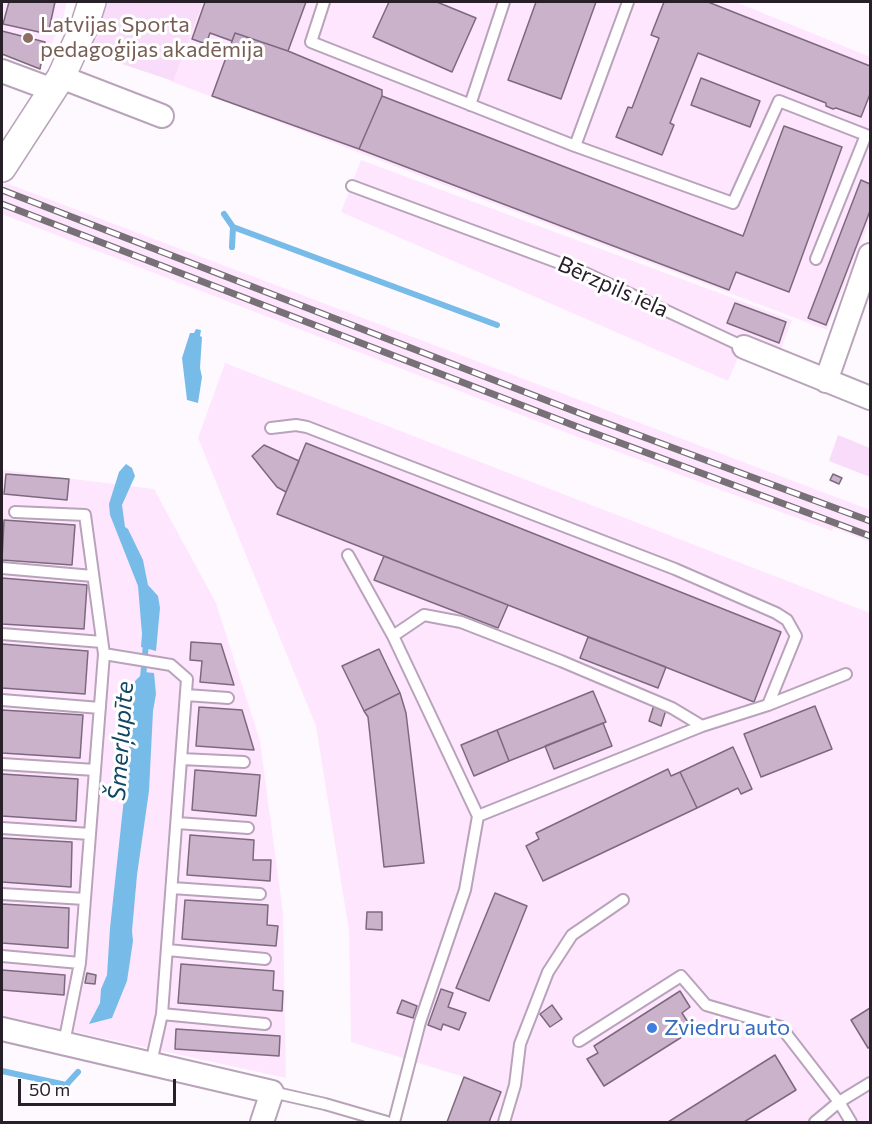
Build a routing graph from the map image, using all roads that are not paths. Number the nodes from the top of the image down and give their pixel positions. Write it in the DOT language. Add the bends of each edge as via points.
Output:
graph roads {
  1 [pos="92,2"];
  2 [pos="324,2"];
  3 [pos="628,2"];
  4 [pos="500,3"];
  5 [pos="2,71"];
  6 [pos="57,83"];
  7 [pos="470,105"];
  8 [pos="162,116"];
  9 [pos="868,133"];
  10 [pos="575,146"];
  11 [pos="2,168"];
  12 [pos="352,186"];
  13 [pos="870,255"];
  14 [pos="816,259"];
  15 [pos="865,282"];
  16 [pos="744,347"];
  17 [pos="826,381"];
  18 [pos="870,398"];
  19 [pos="271,428"];
  20 [pos="15,512"];
  21 [pos="348,555"];
  22 [pos="2,568"];
  23 [pos="93,576"];
  24 [pos="2,634"];
  25 [pos="393,636"];
  26 [pos="102,642"];
  27 [pos="104,654"];
  28 [pos="846,674"];
  29 [pos="186,695"];
  30 [pos="228,698"];
  31 [pos="2,700"];
  32 [pos="768,705"];
  33 [pos="100,708"];
  34 [pos="702,726"];
  35 [pos="181,759"];
  36 [pos="244,762"];
  37 [pos="2,764"];
  38 [pos="95,770"];
  39 [pos="478,816"];
  40 [pos="177,823"];
  41 [pos="2,828"];
  42 [pos="248,828"];
  43 [pos="90,834"];
  44 [pos="172,888"];
  45 [pos="2,894"];
  46 [pos="260,894"];
  47 [pos="85,899"];
  48 [pos="623,900"];
  49 [pos="167,950"];
  50 [pos="2,957"];
  51 [pos="266,959"];
  52 [pos="80,963"];
  53 [pos="162,1014"];
  54 [pos="265,1024"];
  55 [pos="2,1029"];
  56 [pos="579,1041"];
  57 [pos="64,1043"];
  58 [pos="151,1063"];
  59 [pos="870,1083"];
  60 [pos="272,1092"];
  61 [pos="839,1102"];
  62 [pos="262,1122"];
  63 [pos="387,1122"];
  64 [pos="394,1122"];
  65 [pos="504,1122"];
  66 [pos="815,1122"];
  67 [pos="851,1122"];
  1 -- 6 [label="street"];
  2 -- 7 [label="lane" via="311,42"];
  3 -- 10 [label="lane"];
  4 -- 7 [label="lane"];
  5 -- 6 [label="street"];
  6 -- 8 [label="street"];
  6 -- 11 [label="street"];
  7 -- 10 [label="lane"];
  9 -- 10 [label="lane" via="779,101 733,203"];
  9 -- 14 [label="lane"];
  12 -- 16 [label="lane, Bērzpils iela" via="581,270"];
  13 -- 15 [label="street"];
  15 -- 17 [label="street"];
  16 -- 17 [label="street, Bērzpils iela"];
  17 -- 18 [label="street, Bērzpils iela"];
  19 -- 32 [label="lane" via="307,427 664,565 776,613 787,620 796,636"];
  20 -- 23 [label="lane" via="85,515"];
  21 -- 25 [label="lane"];
  22 -- 23 [label="lane"];
  23 -- 26 [label="lane"];
  24 -- 26 [label="lane"];
  25 -- 34 [label="lane" via="424,615 460,622 672,708"];
  25 -- 39 [label="lane"];
  26 -- 27 [label="lane"];
  27 -- 29 [label="lane" via="171,665 187,679"];
  27 -- 33 [label="lane"];
  28 -- 32 [label="lane"];
  29 -- 30 [label="lane"];
  29 -- 35 [label="lane"];
  31 -- 33 [label="lane"];
  32 -- 34 [label="lane"];
  33 -- 38 [label="lane"];
  34 -- 39 [label="lane"];
  35 -- 36 [label="lane"];
  35 -- 40 [label="lane"];
  37 -- 38 [label="lane"];
  38 -- 43 [label="lane"];
  39 -- 64 [label="lane" via="465,890 420,1022"];
  40 -- 42 [label="lane"];
  40 -- 44 [label="lane"];
  41 -- 43 [label="lane"];
  43 -- 47 [label="lane"];
  44 -- 46 [label="lane"];
  44 -- 49 [label="lane"];
  45 -- 47 [label="lane"];
  47 -- 52 [label="lane"];
  48 -- 65 [label="lane" via="572,935 548,972 520,1044 515,1085"];
  49 -- 51 [label="lane"];
  49 -- 53 [label="lane"];
  50 -- 52 [label="lane"];
  52 -- 57 [label="lane"];
  53 -- 54 [label="lane"];
  53 -- 58 [label="lane"];
  55 -- 57 [label="street"];
  56 -- 61 [label="lane" via="681,976 706,1005 781,1027"];
  57 -- 58 [label="street"];
  58 -- 60 [label="street"];
  59 -- 61 [label="lane"];
  60 -- 62 [label="street"];
  60 -- 63 [label="lane"];
  61 -- 66 [label="lane"];
  61 -- 67 [label="lane"];
}
